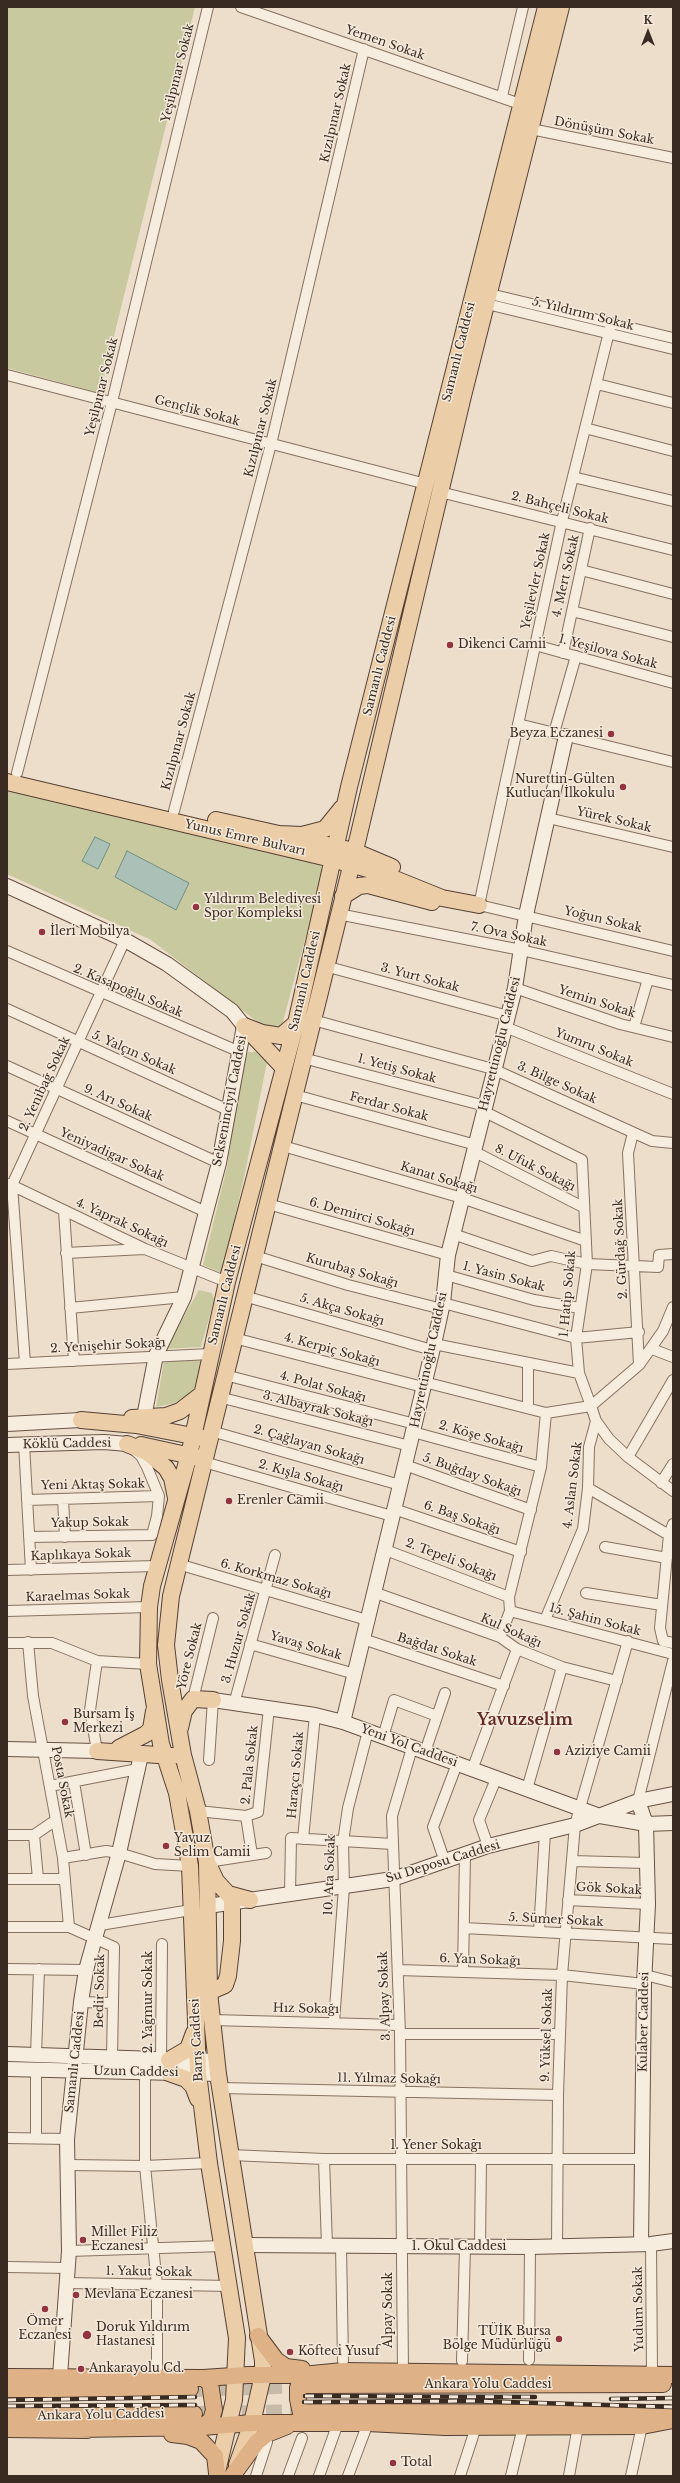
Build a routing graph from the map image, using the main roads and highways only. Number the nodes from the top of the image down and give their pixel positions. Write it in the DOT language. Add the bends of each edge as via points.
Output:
graph roads {
  1 [pos="539,7"];
  2 [pos="546,7"];
  3 [pos="562,7"];
  4 [pos="573,7"];
  5 [pos="526,82"];
  6 [pos="542,86"];
  7 [pos="433,488"];
  8 [pos="560,734"];
  9 [pos="10,775"];
  10 [pos="347,795"];
  11 [pos="279,834"];
  12 [pos="334,852"];
  13 [pos="353,858"];
  14 [pos="7,886"];
  15 [pos="343,896"];
  16 [pos="296,1023"];
  17 [pos="244,1026"];
  18 [pos="283,1067"];
  19 [pos="202,1394"];
  20 [pos="144,1417"];
  21 [pos="81,1420"];
  22 [pos="7,1424"];
  23 [pos="210,1435"];
  24 [pos="193,1436"];
  25 [pos="127,1444"];
  26 [pos="7,1445"];
  27 [pos="199,1459"];
  28 [pos="176,1500"];
  29 [pos="170,1680"];
  30 [pos="155,1696"];
  31 [pos="193,1696"];
  32 [pos="213,1700"];
  33 [pos="343,1722"];
  34 [pos="181,1742"];
  35 [pos="119,1748"];
  36 [pos="7,1749"];
  37 [pos="163,1750"];
  38 [pos="97,1751"];
  39 [pos="139,1762"];
  40 [pos="177,1793"];
  41 [pos="673,1794"];
  42 [pos="638,1801"];
  43 [pos="600,1816"];
  44 [pos="673,1822"];
  45 [pos="646,1824"];
  46 [pos="207,1862"];
  47 [pos="250,1900"];
  48 [pos="232,1903"];
  49 [pos="208,1906"];
  50 [pos="191,1910"];
  51 [pos="209,1992"];
  52 [pos="195,2027"];
  53 [pos="7,2054"];
  54 [pos="75,2056"];
  55 [pos="166,2064"];
  56 [pos="198,2068"];
  57 [pos="7,2069"];
  58 [pos="74,2070"];
  59 [pos="218,2074"];
  60 [pos="202,2108"];
  61 [pos="673,2241"];
  62 [pos="646,2244"];
  63 [pos="245,2245"];
  64 [pos="258,2336"];
  65 [pos="343,2366"];
  66 [pos="263,2375"];
  67 [pos="673,2375"];
  68 [pos="60,2376"];
  69 [pos="236,2376"];
  70 [pos="7,2377"];
  71 [pos="303,2380"];
  72 [pos="198,2384"];
  73 [pos="673,2384"];
  74 [pos="7,2389"];
  75 [pos="673,2414"];
  76 [pos="7,2416"];
  77 [pos="198,2420"];
  78 [pos="303,2420"];
  79 [pos="673,2420"];
  80 [pos="252,2423"];
  81 [pos="228,2425"];
  82 [pos="7,2429"];
  83 [pos="78,2429"];
  84 [pos="224,2475"];
  1 -- 5 [label="main road"];
  2 -- 5 [label="main road"];
  3 -- 6 [label="main road"];
  4 -- 6 [label="main road"];
  5 -- 7 [label="main road, Samanlı Caddesi"];
  6 -- 7 [label="main road, Samanlı Caddesi" via="488,299"];
  7 -- 10 [label="main road, Samanlı Caddesi"];
  7 -- 13 [label="main road, Samanlı Caddesi"];
  8 -- 33 [label="main road, Hayrettinoğlu Caddesi" via="548,818 526,915 515,988 448,1255 442,1306 433,1347"];
  9 -- 11 [label="main road, Yunus Emre Bulvarı"];
  9 -- 12 [label="main road, Yunus Emre Bulvarı"];
  10 -- 11 [label="main road, Yunus Emre Bulvarı" via="340,813 325,829 302,835"];
  10 -- 12 [label="main road, Samanlı Caddesi"];
  11 -- 12 [label="main road"];
  12 -- 13 [label="main road"];
  12 -- 16 [label="main road, Samanlı Caddesi"];
  13 -- 15 [label="main road, Samanlı Caddesi"];
  13 -- 15 [label="main road" via="375,871 442,898 473,904 418,899 368,885 359,886"];
  14 -- 17 [label="main road, Sekseninciyıl Caddesi" via="125,940 174,969 232,1011"];
  15 -- 23 [label="main road, Samanlı Caddesi"];
  16 -- 17 [label="main road" via="281,1036 262,1034"];
  16 -- 18 [label="main road, Samanlı Caddesi"];
  17 -- 18 [label="main road"];
  17 -- 20 [label="main road, Sekseninciyıl Caddesi" via="219,1162 184,1297 156,1356"];
  18 -- 19 [label="main road, Samanlı Caddesi"];
  19 -- 20 [label="main road" via="180,1411 166,1416"];
  19 -- 24 [label="main road, Samanlı Caddesi"];
  20 -- 21 [label="main road"];
  21 -- 22 [label="main road, Köklü Caddesi"];
  21 -- 24 [label="main road" via="136,1425"];
  23 -- 24 [label="main road"];
  23 -- 27 [label="main road, Samanlı Caddesi"];
  24 -- 27 [label="main road, Samanlı Caddesi"];
  25 -- 26 [label="main road, Köklü Caddesi" via="104,1442"];
  25 -- 27 [label="main road"];
  25 -- 28 [label="main road" via="147,1452 166,1468 172,1478"];
  27 -- 28 [label="main road, Samanlı Caddesi"];
  27 -- 29 [label="main road, Samanlı Caddesi" via="171,1596 166,1645"];
  28 -- 30 [label="main road, Samanlı Caddesi" via="156,1566 149,1607 148,1664"];
  29 -- 31 [label="main road"];
  29 -- 34 [label="main road, Samanlı Caddesi"];
  30 -- 35 [label="main road" via="151,1729 138,1740"];
  30 -- 37 [label="main road, Samanlı Caddesi"];
  31 -- 32 [label="main road"];
  31 -- 34 [label="main road" via="184,1711"];
  32 -- 33 [label="main road, Yeni Yol Caddesi" via="315,1715"];
  33 -- 43 [label="main road, Yeni Yol Caddesi"];
  34 -- 37 [label="main road"];
  34 -- 46 [label="main road, Barış Caddesi" via="198,1811"];
  35 -- 37 [label="main road"];
  35 -- 38 [label="main road"];
  36 -- 38 [label="main road"];
  37 -- 39 [label="main road"];
  37 -- 40 [label="main road, Barış Caddesi"];
  38 -- 39 [label="main road"];
  39 -- 40 [label="main road" via="165,1769"];
  39 -- 54 [label="main road, Samanlı Caddesi" via="120,1853 86,1970"];
  40 -- 50 [label="main road, Barış Caddesi" via="190,1866"];
  41 -- 42 [label="main road, Su Deposu Caddesi"];
  42 -- 43 [label="main road, Su Deposu Caddesi"];
  42 -- 45 [label="main road, Kulaber Caddesi"];
  43 -- 45 [label="main road, Yeni Yol Caddesi"];
  43 -- 47 [label="main road, Su Deposu Caddesi" via="575,1825 488,1846 393,1880"];
  44 -- 45 [label="main road, Yeni Yol Caddesi"];
  45 -- 62 [label="main road, Kulaber Caddesi" via="648,1904 641,2159"];
  46 -- 47 [label="main road" via="222,1889 228,1894"];
  46 -- 49 [label="main road, Barış Caddesi"];
  47 -- 48 [label="main road, Su Deposu Caddesi"];
  48 -- 49 [label="main road, Su Deposu Caddesi"];
  48 -- 51 [label="main road" via="232,1941 226,1985"];
  49 -- 50 [label="main road"];
  49 -- 51 [label="main road, Barış Caddesi"];
  50 -- 52 [label="main road, Barış Caddesi"];
  51 -- 59 [label="main road, Barış Caddesi"];
  52 -- 55 [label="main road" via="188,2049"];
  52 -- 56 [label="main road, Barış Caddesi"];
  53 -- 54 [label="main road, Uzun Caddesi"];
  54 -- 55 [label="main road, Uzun Caddesi" via="112,2057"];
  54 -- 58 [label="main road, Samanlı Caddesi"];
  55 -- 56 [label="main road, Uzun Caddesi"];
  55 -- 58 [label="main road, Uzun Caddesi" via="145,2072"];
  55 -- 60 [label="main road" via="193,2086"];
  56 -- 59 [label="main road, Uzun Caddesi"];
  56 -- 60 [label="main road, Barış Caddesi"];
  57 -- 58 [label="main road, Uzun Caddesi"];
  58 -- 68 [label="main road, Samanlı Caddesi" via="67,2139 69,2251"];
  59 -- 63 [label="main road, Barış Caddesi"];
  60 -- 69 [label="main road, Barış Caddesi" via="237,2338"];
  61 -- 62 [label="main road, 1. Okul Caddesi"];
  62 -- 63 [label="main road, 1. Okul Caddesi" via="558,2247"];
  63 -- 64 [label="main road, Barış Caddesi"];
  64 -- 65 [label="highway" via="276,2360 286,2367"];
  64 -- 66 [label="main road, Barış Caddesi"];
  65 -- 67 [label="highway" via="403,2372"];
  65 -- 71 [label="highway"];
  66 -- 69 [label="highway"];
  66 -- 71 [label="highway"];
  66 -- 80 [label="main road"];
  68 -- 70 [label="highway"];
  68 -- 72 [label="highway" via="157,2378"];
  69 -- 72 [label="highway"];
  69 -- 81 [label="main road, Barış Caddesi"];
  71 -- 73 [label="highway, Ankara Yolu Caddesi"];
  71 -- 78 [label="highway" via="298,2388 299,2409"];
  72 -- 74 [label="highway, Ankara Yolu Caddesi"];
  72 -- 77 [label="highway" via="210,2383 214,2410 211,2420"];
  75 -- 78 [label="highway"];
  76 -- 77 [label="highway, Ankara Yolu Caddesi"];
  77 -- 81 [label="highway"];
  77 -- 83 [label="highway"];
  78 -- 79 [label="highway" via="523,2427 642,2426"];
  78 -- 80 [label="highway"];
  78 -- 84 [label="highway" via="267,2434"];
  80 -- 81 [label="highway"];
  80 -- 84 [label="main road"];
  81 -- 84 [label="main road, Barış Caddesi"];
  82 -- 83 [label="highway"];
  83 -- 84 [label="highway" via="188,2436 200,2441 215,2456"];
}
